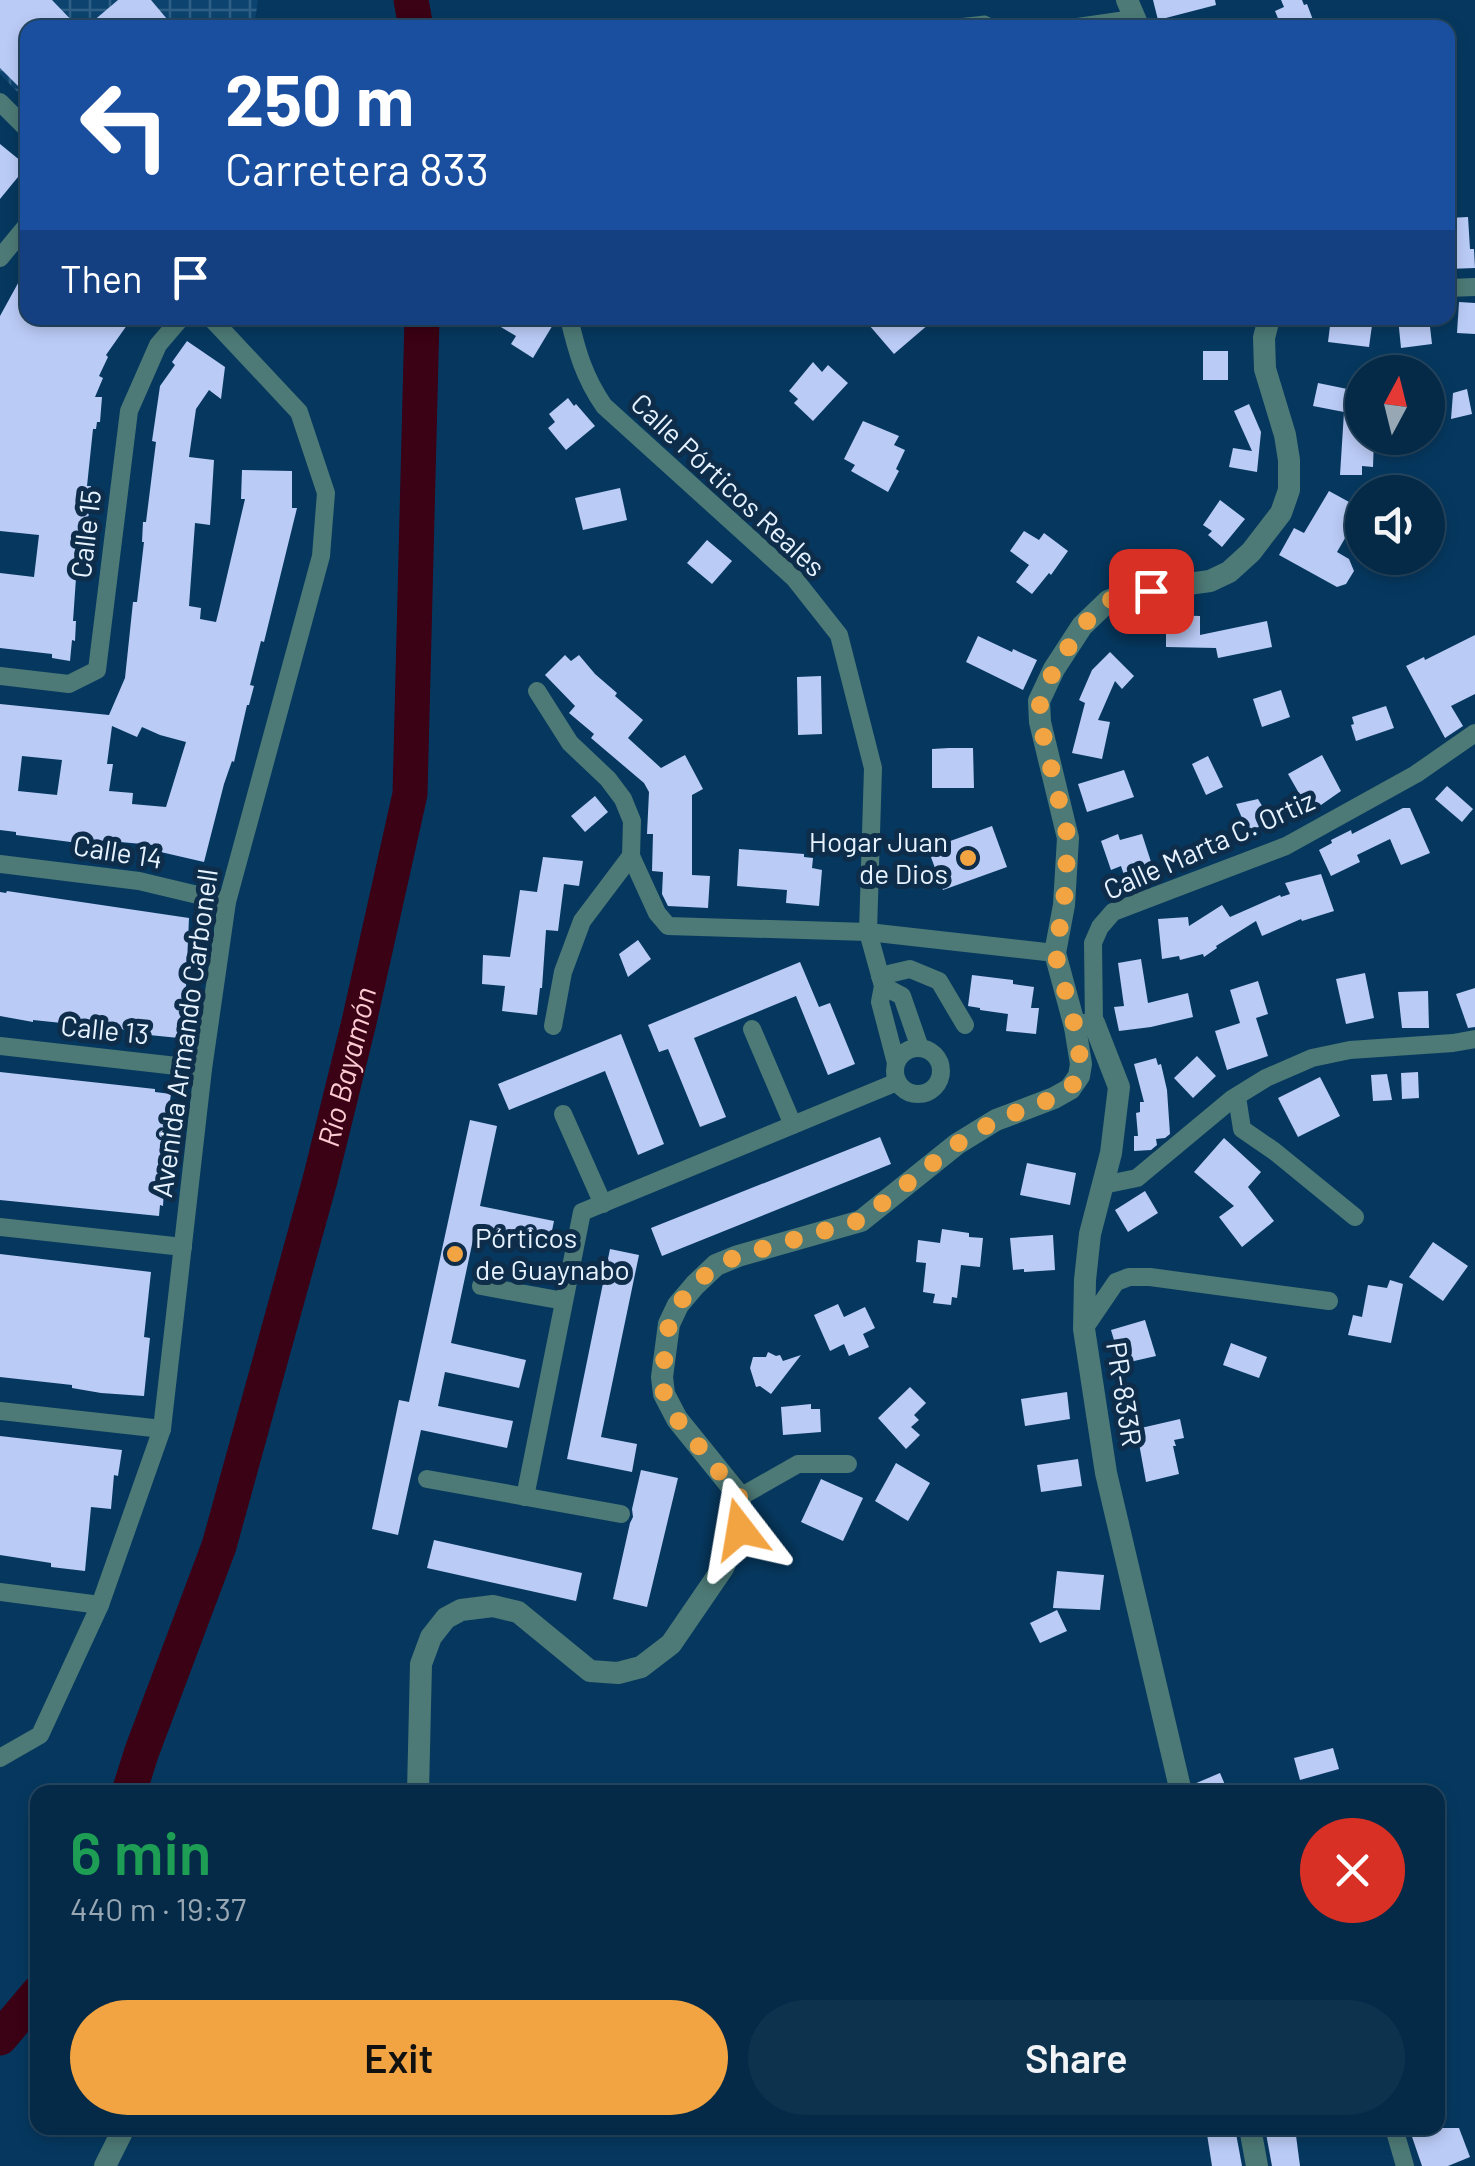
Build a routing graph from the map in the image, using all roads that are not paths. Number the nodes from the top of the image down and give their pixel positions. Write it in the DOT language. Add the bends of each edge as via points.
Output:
graph roads {
  1 [pos="1133,14"];
  2 [pos="1093,20"];
  3 [pos="0,102"];
  4 [pos="20,122"];
  5 [pos="20,234"];
  6 [pos="0,258"];
  7 [pos="176,325"];
  8 [pos="218,325"];
  9 [pos="571,325"];
  10 [pos="1267,325"];
  11 [pos="0,676"];
  12 [pos="537,691"];
  13 [pos="1475,733"];
  14 [pos="632,856"];
  15 [pos="0,864"];
  16 [pos="227,902"];
  17 [pos="868,932"];
  18 [pos="1055,953"];
  19 [pos="882,981"];
  20 [pos="965,1025"];
  21 [pos="1085,1025"];
  22 [pos="552,1026"];
  23 [pos="752,1028"];
  24 [pos="1475,1039"];
  25 [pos="0,1046"];
  26 [pos="920,1048"];
  27 [pos="896,1062"];
  28 [pos="203,1069"];
  29 [pos="897,1082"];
  30 [pos="1238,1096"];
  31 [pos="564,1114"];
  32 [pos="793,1125"];
  33 [pos="1103,1184"];
  34 [pos="603,1204"];
  35 [pos="1355,1217"];
  36 [pos="0,1228"];
  37 [pos="183,1247"];
  38 [pos="482,1286"];
  39 [pos="564,1301"];
  40 [pos="1329,1301"];
  41 [pos="1084,1329"];
  42 [pos="0,1410"];
  43 [pos="162,1429"];
  44 [pos="848,1464"];
  45 [pos="427,1479"];
  46 [pos="524,1497"];
  47 [pos="740,1498"];
  48 [pos="621,1514"];
  49 [pos="0,1592"];
  50 [pos="100,1605"];
  51 [pos="0,1758"];
  52 [pos="418,1785"];
  53 [pos="1179,1785"];
  54 [pos="120,2135"];
  55 [pos="1251,2135"];
  56 [pos="1396,2135"];
  57 [pos="105,2166"];
  58 [pos="1256,2166"];
  59 [pos="1405,2166"];
  1 -- 2 [label="lane"];
  3 -- 4 [label="street"];
  5 -- 6 [label="street"];
  7 -- 11 [label="street, Calle 15" via="158,345 129,411 97,670 69,684"];
  8 -- 16 [label="street, Avenida Armando Carbonell" via="299,412 326,494 321,556"];
  9 -- 17 [label="street, Calle Pórticos Reales" via="588,384 604,406 794,578 839,636 872,768"];
  10 -- 18 [label="street" via="1265,369 1289,460 1281,513 1229,572 1108,601 1082,626 1040,701 1068,838"];
  12 -- 14 [label="street" via="570,743 623,799 632,821"];
  13 -- 21 [label="street, Calle Marta C. Ortiz" via="1286,846 1113,912 1094,943"];
  14 -- 17 [label="street" via="668,926"];
  14 -- 22 [label="street" via="582,921"];
  15 -- 16 [label="street, Calle 14" via="139,881"];
  16 -- 28 [label="street, Avenida Armando Carbonell"];
  17 -- 18 [label="street"];
  17 -- 19 [label="street, Calle Pórticos Reales"];
  18 -- 21 [label="street"];
  19 -- 20 [label="street" via="910,968 939,981"];
  19 -- 26 [label="street, Calle Pórticos Reales" via="902,996"];
  19 -- 27 [label="street, Calle Pórticos Reales" via="880,1002"];
  21 -- 33 [label="street, PR-833R / PR-833R" via="1119,1087"];
  21 -- 47 [label="street" via="1081,1064 1070,1089 957,1144 861,1220 716,1266 678,1305 664,1346 664,1394"];
  23 -- 32 [label="street"];
  24 -- 30 [label="street" via="1312,1058"];
  25 -- 28 [label="street, Calle 13"];
  26 -- 27 [label="street"];
  26 -- 29 [label="street" via="939,1061 938,1084 918,1094"];
  27 -- 29 [label="street"];
  28 -- 37 [label="street, Avenida Armando Carbonell"];
  29 -- 32 [label="street"];
  30 -- 33 [label="street" via="1137,1178"];
  30 -- 35 [label="street" via="1242,1129"];
  31 -- 34 [label="street"];
  32 -- 34 [label="street"];
  33 -- 41 [label="street, PR-833R / PR-833R" via="1090,1234"];
  34 -- 39 [label="street" via="582,1212"];
  36 -- 37 [label="street"];
  37 -- 43 [label="street, Avenida Armando Carbonell"];
  38 -- 39 [label="street"];
  39 -- 46 [label="street"];
  40 -- 41 [label="street" via="1129,1277 1116,1282"];
  41 -- 53 [label="street, PR-833R / PR-833R" via="1106,1473"];
  42 -- 43 [label="street"];
  43 -- 50 [label="street, Avenida Armando Carbonell"];
  44 -- 47 [label="street" via="798,1464"];
  45 -- 46 [label="street"];
  46 -- 48 [label="street"];
  47 -- 52 [label="street" via="740,1529 724,1568 671,1644 641,1667 590,1671 518,1612 493,1606 446,1618 421,1664"];
  49 -- 50 [label="street"];
  50 -- 51 [label="street, Avenida Armando Carbonell" via="40,1735"];
  54 -- 57 [label="street"];
  55 -- 58 [label="street"];
  56 -- 59 [label="street"];
}
